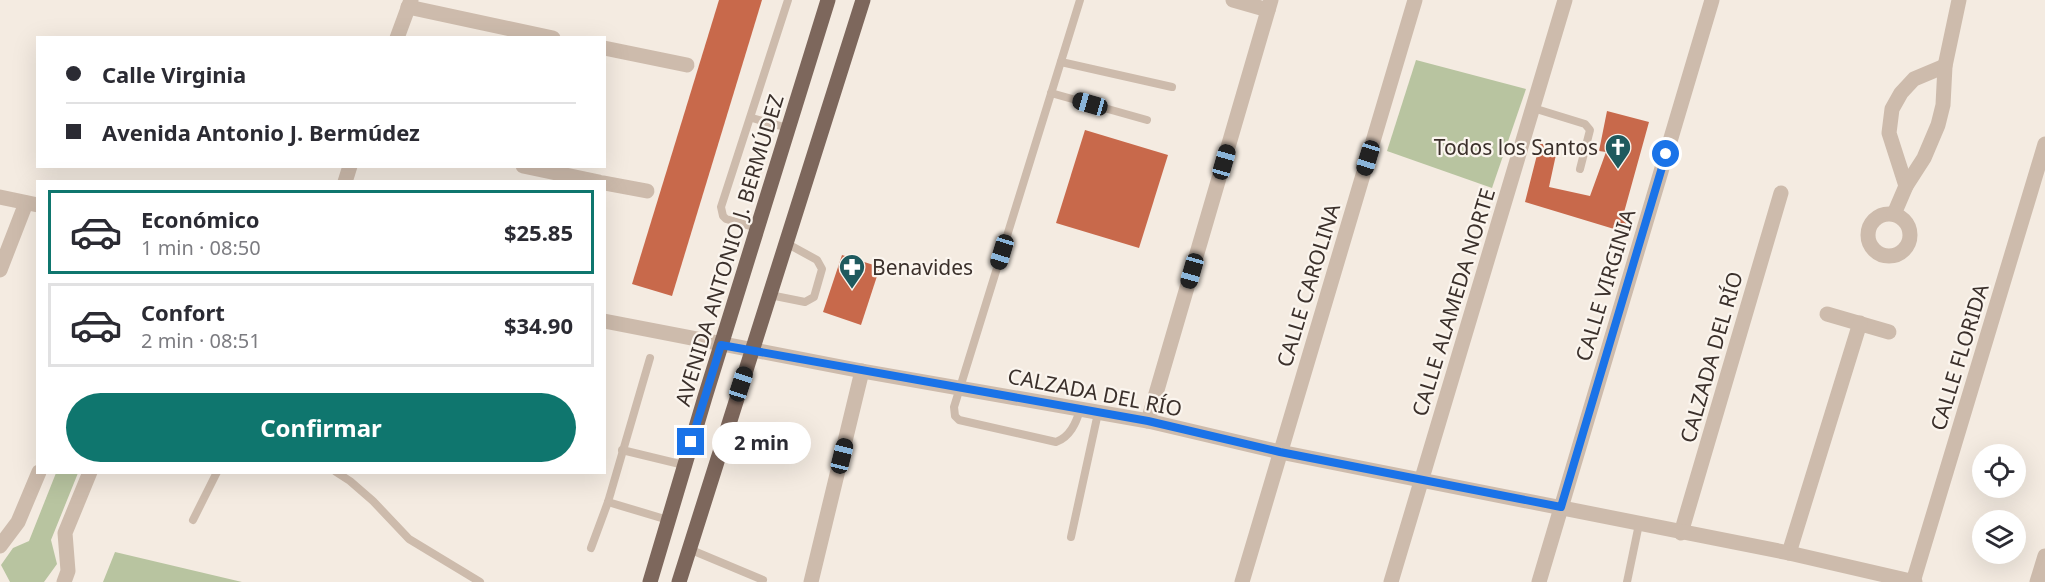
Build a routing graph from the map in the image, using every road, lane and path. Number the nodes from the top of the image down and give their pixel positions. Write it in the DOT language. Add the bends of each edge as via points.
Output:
graph roads {
  1 [pos="788,0"];
  2 [pos="828,0"];
  3 [pos="863,0"];
  4 [pos="1080,0"];
  5 [pos="1233,0"];
  6 [pos="1415,0"];
  7 [pos="1565,0"];
  8 [pos="1712,0"];
  9 [pos="1959,0"];
  10 [pos="410,4"];
  11 [pos="1269,5"];
  12 [pos="398,36"];
  13 [pos="545,36"];
  14 [pos="606,48"];
  15 [pos="1060,62"];
  16 [pos="687,65"];
  17 [pos="1945,66"];
  18 [pos="1172,87"];
  19 [pos="1051,93"];
  20 [pos="1533,108"];
  21 [pos="752,118"];
  22 [pos="1147,120"];
  23 [pos="788,128"];
  24 [pos="2045,144"];
  25 [pos="532,168"];
  26 [pos="1580,169"];
  27 [pos="590,180"];
  28 [pos="606,183"];
  29 [pos="1906,186"];
  30 [pos="647,191"];
  31 [pos="1781,193"];
  32 [pos="0,198"];
  33 [pos="32,204"];
  34 [pos="1894,214"];
  35 [pos="757,228"];
  36 [pos="786,243"];
  37 [pos="0,270"];
  38 [pos="770,295"];
  39 [pos="1827,314"];
  40 [pos="606,321"];
  41 [pos="1860,324"];
  42 [pos="1889,332"];
  43 [pos="721,345"];
  44 [pos="752,350"];
  45 [pos="650,358"];
  46 [pos="862,371"];
  47 [pos="959,388"];
  48 [pos="1080,410"];
  49 [pos="1098,413"];
  50 [pos="1148,421"];
  51 [pos="622,450"];
  52 [pos="1280,452"];
  53 [pos="684,465"];
  54 [pos="38,474"];
  55 [pos="89,474"];
  56 [pos="216,474"];
  57 [pos="339,474"];
  58 [pos="1422,480"];
  59 [pos="608,502"];
  60 [pos="1561,507"];
  61 [pos="193,520"];
  62 [pos="668,520"];
  63 [pos="1639,524"];
  64 [pos="1681,533"];
  65 [pos="1071,537"];
  66 [pos="0,546"];
  67 [pos="591,548"];
  68 [pos="689,549"];
  69 [pos="1789,553"];
  70 [pos="2045,556"];
  71 [pos="763,580"];
  72 [pos="63,582"];
  73 [pos="480,582"];
  74 [pos="650,582"];
  75 [pos="679,582"];
  76 [pos="811,582"];
  77 [pos="1242,582"];
  78 [pos="1391,582"];
  79 [pos="1539,582"];
  80 [pos="1627,582"];
  81 [pos="1914,582"];
  82 [pos="2037,582"];
  1 -- 21 [label="lane"];
  2 -- 23 [label="main road, AVENIDA ANTONIO J. BERMÚDEZ"];
  3 -- 36 [label="main road"];
  4 -- 15 [label="lane"];
  5 -- 11 [label="street"];
  6 -- 52 [label="street, CALLE CAROLINA"];
  7 -- 20 [label="street, CALLE ALAMEDA NORTE"];
  8 -- 60 [label="street, CALLE VIRGINIA"];
  9 -- 17 [label="street"];
  10 -- 12 [label="street"];
  10 -- 13 [label="street"];
  11 -- 50 [label="street"];
  14 -- 16 [label="street"];
  15 -- 18 [label="lane"];
  15 -- 19 [label="lane"];
  17 -- 29 [label="street" via="1938,125"];
  17 -- 29 [label="street" via="1914,79 1892,109 1889,132"];
  19 -- 22 [label="lane"];
  19 -- 47 [label="lane"];
  20 -- 26 [label="lane" via="1585,124 1590,130"];
  20 -- 58 [label="street, CALLE ALAMEDA NORTE"];
  21 -- 23 [label="lane"];
  21 -- 35 [label="lane" via="721,207 726,219"];
  23 -- 35 [label="main road, AVENIDA ANTONIO J. BERMÚDEZ"];
  24 -- 81 [label="street, CALLE FLORIDA"];
  25 -- 27 [label="street"];
  28 -- 30 [label="street"];
  29 -- 34 [label="street"];
  31 -- 64 [label="street, CALZADA DEL RÍO"];
  32 -- 33 [label="street"];
  33 -- 37 [label="street"];
  35 -- 43 [label="main road, AVENIDA ANTONIO J. BERMÚDEZ"];
  36 -- 38 [label="main road"];
  36 -- 38 [label="lane" via="817,260 822,269 814,297 805,302"];
  38 -- 44 [label="main road"];
  39 -- 41 [label="street"];
  40 -- 43 [label="street, CALZADA DEL RÍO"];
  41 -- 42 [label="street"];
  41 -- 69 [label="street"];
  43 -- 44 [label="street, CALZADA DEL RÍO"];
  43 -- 53 [label="main road, AVENIDA ANTONIO J. BERMÚDEZ"];
  44 -- 46 [label="street, CALZADA DEL RÍO"];
  44 -- 68 [label="main road"];
  45 -- 51 [label="lane"];
  46 -- 47 [label="street, CALZADA DEL RÍO"];
  46 -- 76 [label="street"];
  47 -- 48 [label="street, CALZADA DEL RÍO"];
  47 -- 48 [label="lane" via="954,407 959,420 1056,442 1066,437"];
  48 -- 49 [label="street, CALZADA DEL RÍO"];
  49 -- 50 [label="street, CALZADA DEL RÍO"];
  49 -- 65 [label="lane"];
  50 -- 52 [label="street, CALZADA DEL RÍO"];
  51 -- 53 [label="lane"];
  51 -- 59 [label="lane"];
  52 -- 58 [label="street, CALZADA DEL RÍO"];
  52 -- 77 [label="street, CALLE CAROLINA"];
  53 -- 62 [label="main road, AVENIDA ANTONIO J. BERMÚDEZ"];
  54 -- 66 [label="street" via="18,522"];
  55 -- 72 [label="street" via="65,533 68,571"];
  56 -- 61 [label="lane"];
  57 -- 73 [label="lane" via="373,501 409,539"];
  58 -- 60 [label="street, CALZADA DEL RÍO"];
  58 -- 78 [label="street, CALLE ALAMEDA NORTE"];
  59 -- 62 [label="lane"];
  59 -- 67 [label="lane"];
  60 -- 63 [label="street, CALZADA DEL RÍO"];
  60 -- 79 [label="street, CALLE VIRGINIA"];
  62 -- 74 [label="main road, AVENIDA ANTONIO J. BERMÚDEZ"];
  63 -- 64 [label="street, CALZADA DEL RÍO"];
  63 -- 80 [label="lane"];
  64 -- 69 [label="street, CALZADA DEL RÍO"];
  68 -- 71 [label="lane"];
  68 -- 75 [label="main road"];
  69 -- 81 [label="street, CALZADA DEL RÍO"];
  70 -- 82 [label="street"];
}
